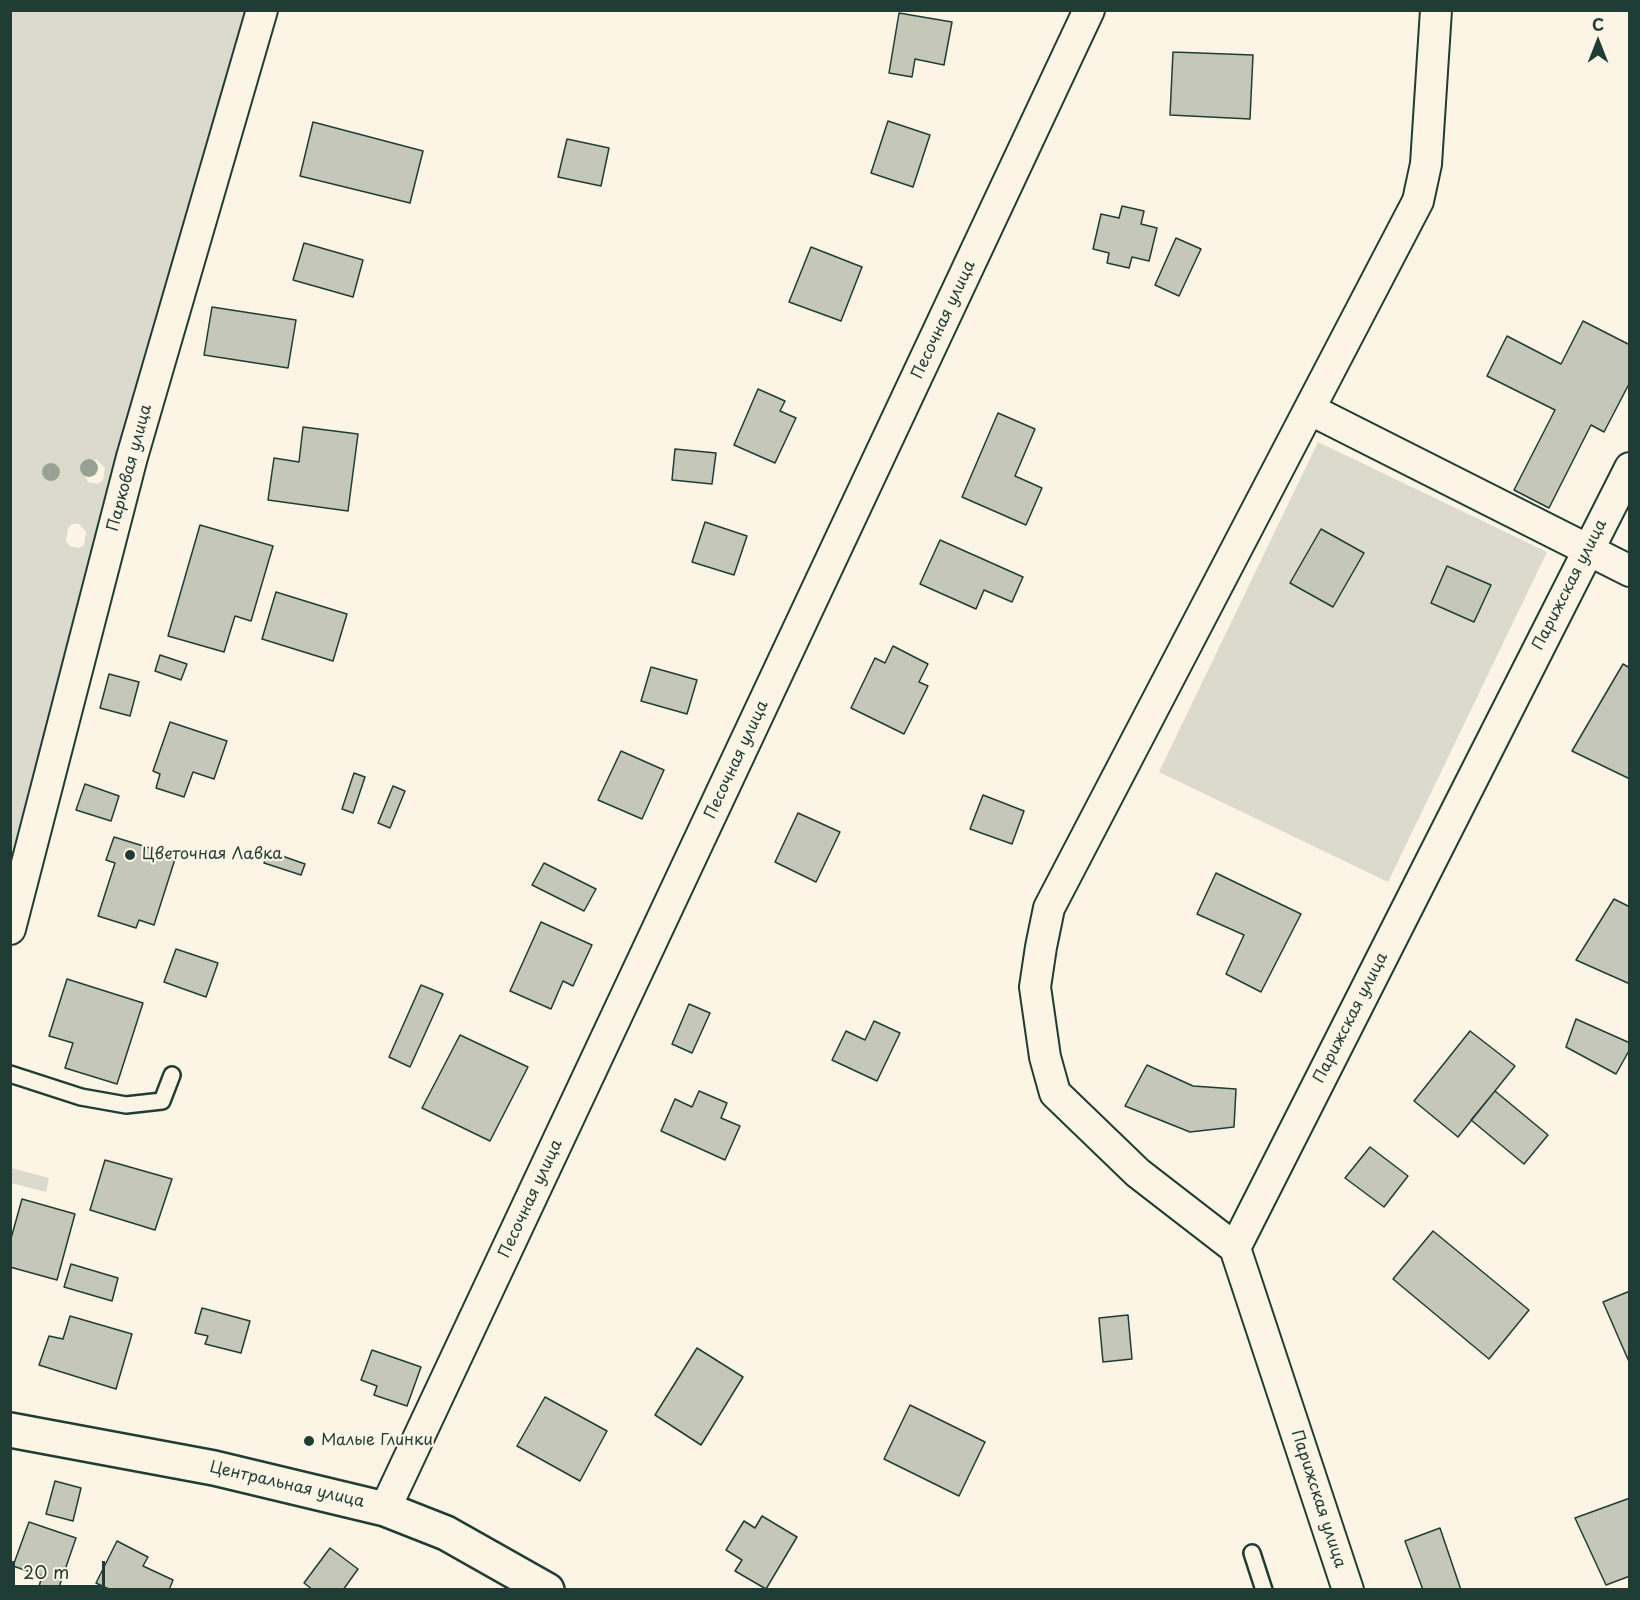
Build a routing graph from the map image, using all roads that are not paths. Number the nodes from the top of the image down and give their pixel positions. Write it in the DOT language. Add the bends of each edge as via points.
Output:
graph roads {
  1 [pos="262,10"];
  2 [pos="1089,10"];
  3 [pos="1436,10"];
  4 [pos="1311,410"];
  5 [pos="1629,468"];
  6 [pos="1588,550"];
  7 [pos="1629,571"];
  8 [pos="10,929"];
  9 [pos="10,1074"];
  10 [pos="172,1075"];
  11 [pos="1234,1248"];
  12 [pos="10,1430"];
  13 [pos="385,1509"];
  14 [pos="1252,1553"];
  15 [pos="547,1590"];
  16 [pos="1264,1590"];
  17 [pos="1348,1590"];
  1 -- 8 [label="street, Парковая улица" via="132,457"];
  2 -- 13 [label="street, Песочная улица"];
  3 -- 4 [label="street" via="1425,164 1418,201"];
  4 -- 6 [label="street"];
  4 -- 11 [label="street" via="1049,908 1035,987 1045,1058 1055,1093 1138,1173"];
  5 -- 6 [label="street, Парижская улица"];
  6 -- 7 [label="street"];
  6 -- 11 [label="street, Парижская улица"];
  9 -- 10 [label="lane" via="126,1105 162,1101"];
  11 -- 17 [label="street, Парижская улица"];
  12 -- 13 [label="main road, Центральная улица" via="214,1468"];
  13 -- 15 [label="main road, Центральная улица" via="446,1533"];
  14 -- 16 [label="lane"];
}
